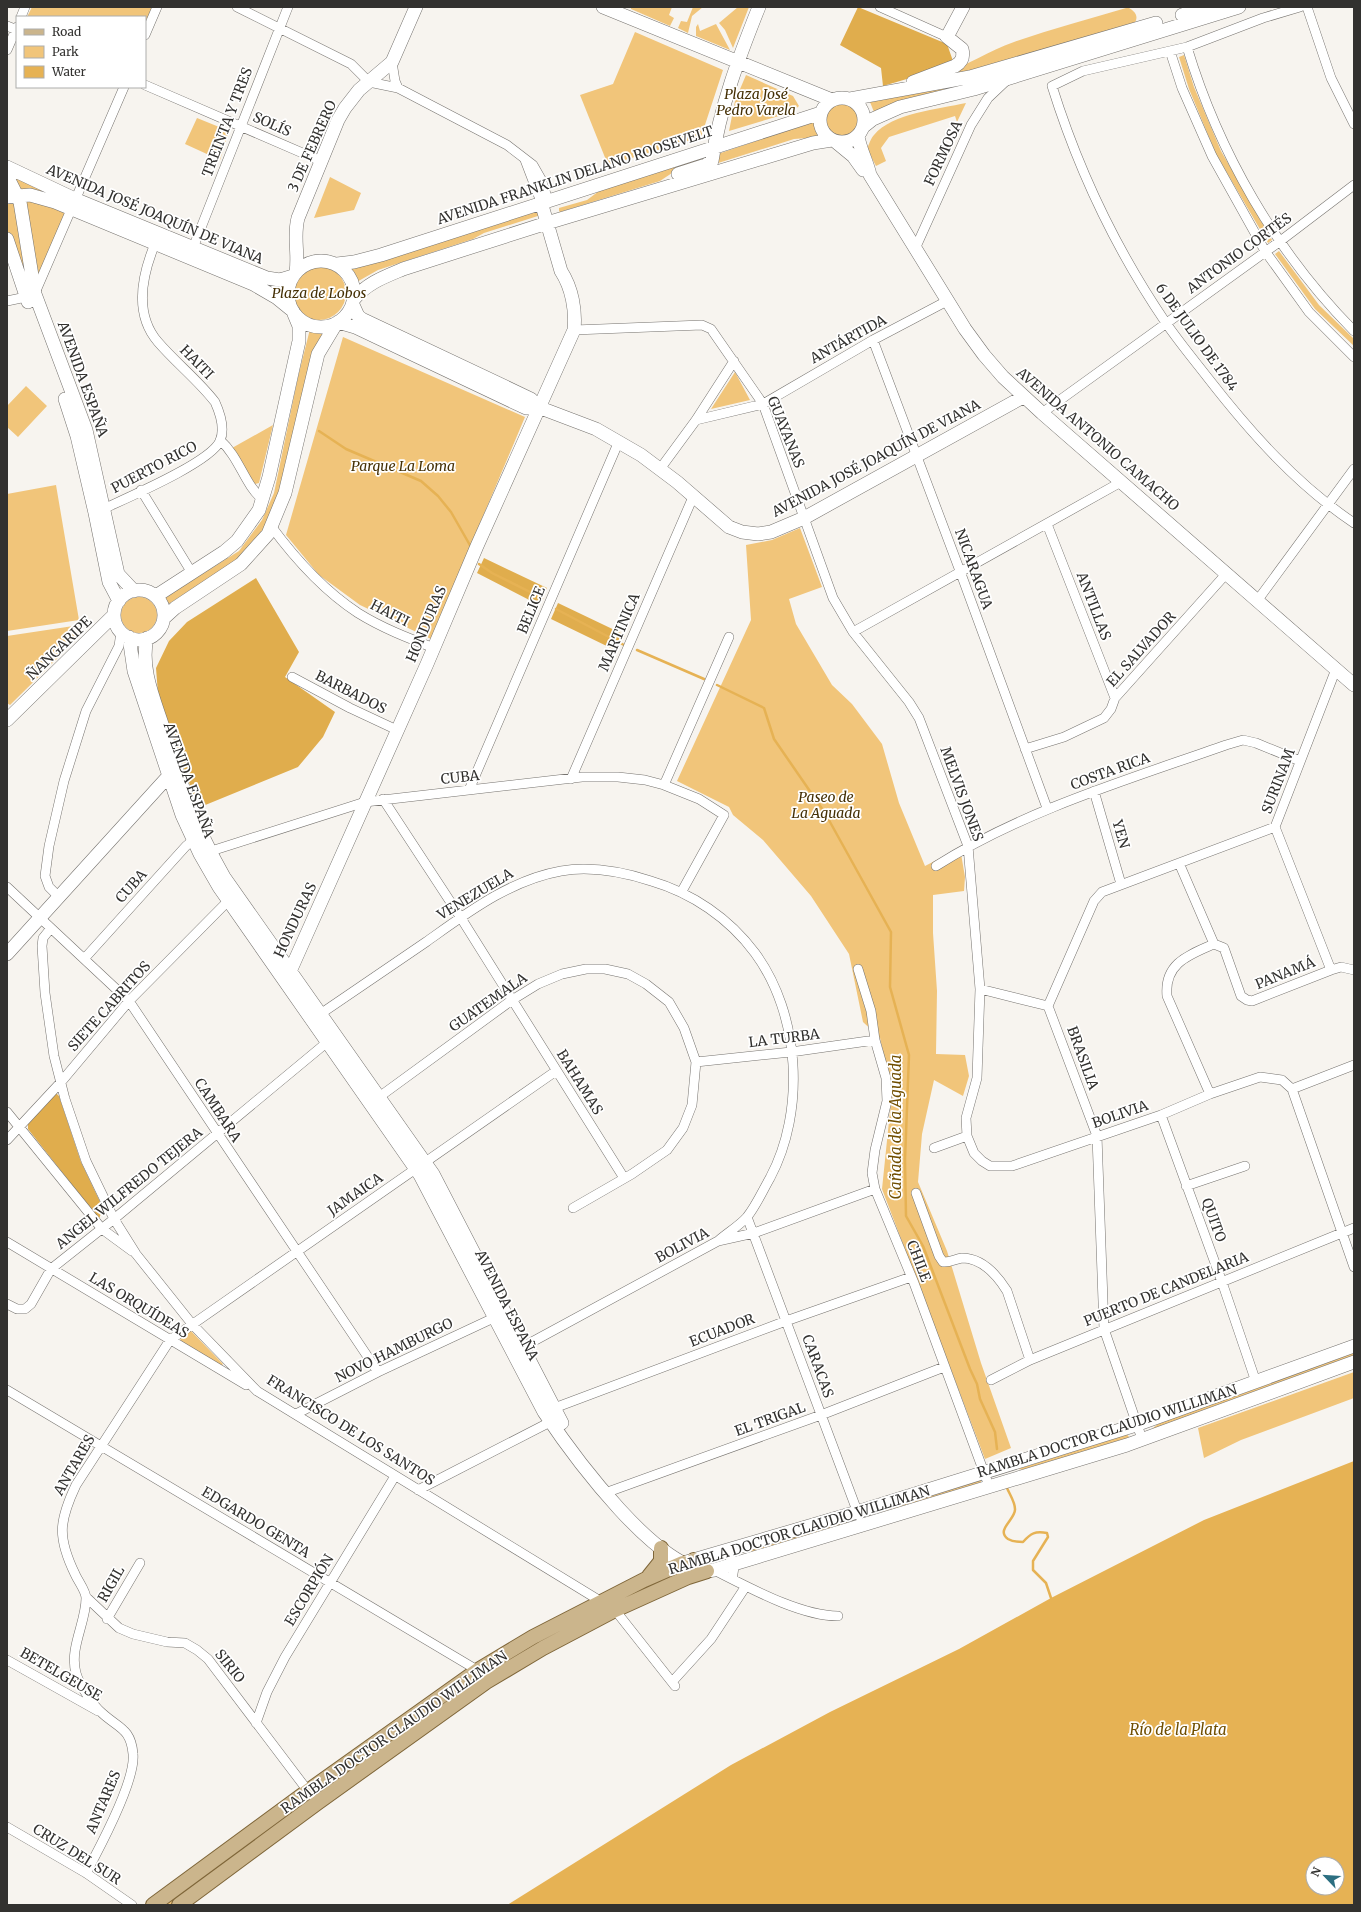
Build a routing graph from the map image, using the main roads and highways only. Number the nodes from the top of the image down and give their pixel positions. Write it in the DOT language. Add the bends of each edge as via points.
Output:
graph roads {
  1 [pos="416,7"];
  2 [pos="603,7"];
  3 [pos="759,7"];
  4 [pos="963,7"];
  5 [pos="1239,7"];
  6 [pos="1204,10"];
  7 [pos="1159,27"];
  8 [pos="737,62"];
  9 [pos="896,92"];
  10 [pos="850,99"];
  11 [pos="832,100"];
  12 [pos="821,113"];
  13 [pos="861,132"];
  14 [pos="834,141"];
  15 [pos="713,148"];
  16 [pos="7,167"];
  17 [pos="870,175"];
  18 [pos="7,176"];
  19 [pos="667,186"];
  20 [pos="13,196"];
  21 [pos="545,201"];
  22 [pos="75,204"];
  23 [pos="551,222"];
  24 [pos="157,238"];
  25 [pos="7,239"];
  26 [pos="337,264"];
  27 [pos="295,274"];
  28 [pos="31,295"];
  29 [pos="353,302"];
  30 [pos="294,312"];
  31 [pos="337,323"];
  32 [pos="437,360"];
  33 [pos="1023,397"];
  34 [pos="538,407"];
  35 [pos="100,511"];
  36 [pos="134,591"];
  37 [pos="156,596"];
  38 [pos="119,601"];
  39 [pos="114,615"];
  40 [pos="164,618"];
  41 [pos="125,635"];
  42 [pos="147,638"];
  43 [pos="1354,685"];
  44 [pos="7,720"];
  45 [pos="173,772"];
  46 [pos="7,954"];
  47 [pos="285,972"];
  48 [pos="1354,1346"];
  49 [pos="1354,1362"];
  50 [pos="609,1492"];
  51 [pos="662,1548"];
  52 [pos="689,1567"];
  53 [pos="710,1570"];
  54 [pos="644,1580"];
  55 [pos="153,1905"];
  56 [pos="179,1905"];
  1 -- 27 [label="main road, 3 DE FEBRERO" via="392,62 359,90 345,108 296,226 298,261"];
  2 -- 8 [label="main road"];
  3 -- 8 [label="main road"];
  4 -- 9 [label="main road" via="947,37 962,49 963,57 960,62 906,85"];
  5 -- 6 [label="main road"];
  6 -- 7 [label="main road"];
  7 -- 9 [label="main road" via="970,78"];
  7 -- 13 [label="main road" via="1010,78 885,112 873,119"];
  8 -- 11 [label="main road"];
  8 -- 15 [label="main road"];
  9 -- 10 [label="main road"];
  10 -- 11 [label="main road"];
  10 -- 13 [label="main road" via="861,107 864,114"];
  11 -- 12 [label="main road"];
  12 -- 14 [label="main road" via="821,126 827,136"];
  12 -- 15 [label="main road, AVENIDA FRANKLIN DELANO ROOSEVELT"];
  13 -- 14 [label="main road" via="847,142"];
  13 -- 17 [label="main road, AVENIDA ANTONIO CAMACHO" via="860,149"];
  14 -- 17 [label="main road, AVENIDA ANTONIO CAMACHO" via="846,148"];
  14 -- 19 [label="main road" via="813,144"];
  15 -- 19 [label="main road" via="711,162 676,175"];
  15 -- 21 [label="main road, AVENIDA FRANKLIN DELANO ROOSEVELT"];
  16 -- 22 [label="main road, AVENIDA JOSÉ JOAQUÍN DE VIANA"];
  17 -- 33 [label="main road, AVENIDA ANTONIO CAMACHO" via="965,329 984,355"];
  18 -- 20 [label="main road"];
  19 -- 23 [label="main road"];
  20 -- 22 [label="main road, AVENIDA JOSÉ JOAQUÍN DE VIANA"];
  20 -- 28 [label="main road, AVENIDA ESPAÑA"];
  21 -- 23 [label="main road, HONDURAS"];
  21 -- 26 [label="main road, AVENIDA FRANKLIN DELANO ROOSEVELT" via="381,255"];
  22 -- 24 [label="main road, AVENIDA JOSÉ JOAQUÍN DE VIANA"];
  23 -- 29 [label="main road" via="403,269 362,289"];
  23 -- 34 [label="main road, HONDURAS" via="567,271 566,279 575,312 574,330"];
  24 -- 27 [label="main road, AVENIDA JOSÉ JOAQUÍN DE VIANA" via="193,248 267,278 280,280"];
  24 -- 30 [label="main road, AVENIDA JOSÉ JOAQUÍN DE VIANA" via="253,284"];
  25 -- 28 [label="main road, AVENIDA ESPAÑA"];
  26 -- 27 [label="main road" via="327,261 308,263"];
  26 -- 29 [label="main road" via="344,269 353,283"];
  27 -- 30 [label="main road" via="288,292"];
  28 -- 35 [label="main road, AVENIDA ESPAÑA"];
  29 -- 31 [label="main road" via="348,313"];
  29 -- 32 [label="main road, AVENIDA JOSÉ JOAQUÍN DE VIANA" via="358,316 362,319"];
  30 -- 31 [label="main road" via="309,325 318,327"];
  30 -- 37 [label="main road" via="299,326 299,341 263,500 254,518 237,541"];
  31 -- 32 [label="main road, AVENIDA JOSÉ JOAQUÍN DE VIANA" via="355,327"];
  31 -- 40 [label="main road" via="318,354 285,493 268,534 241,564"];
  32 -- 34 [label="main road, AVENIDA JOSÉ JOAQUÍN DE VIANA" via="531,399"];
  33 -- 34 [label="main road, AVENIDA JOSÉ JOAQUÍN DE VIANA" via="804,518 771,532 758,534 729,527 660,469 619,441 596,429"];
  33 -- 43 [label="main road, AVENIDA ANTONIO CAMACHO"];
  34 -- 47 [label="main road, HONDURAS" via="292,967"];
  35 -- 36 [label="main road, AVENIDA ESPAÑA" via="118,574"];
  35 -- 38 [label="main road, AVENIDA ESPAÑA" via="109,582"];
  36 -- 37 [label="main road" via="142,590"];
  36 -- 38 [label="main road"];
  37 -- 40 [label="main road" via="163,606"];
  38 -- 39 [label="main road"];
  39 -- 41 [label="main road" via="117,625"];
  39 -- 44 [label="main road, ÑANGARIPE"];
  40 -- 42 [label="main road" via="158,631"];
  41 -- 42 [label="main road" via="140,640"];
  41 -- 45 [label="main road, AVENIDA ESPAÑA" via="134,671"];
  42 -- 45 [label="main road, AVENIDA ESPAÑA" via="146,670"];
  45 -- 46 [label="main road"];
  45 -- 47 [label="main road, AVENIDA ESPAÑA" via="182,815 232,897"];
  47 -- 50 [label="main road, AVENIDA ESPAÑA" via="420,1166 552,1415 561,1438"];
  48 -- 52 [label="main road, RAMBLA DOCTOR CLAUDIO WILLIMAN" via="1136,1424 724,1552"];
  49 -- 53 [label="main road, RAMBLA DOCTOR CLAUDIO WILLIMAN" via="1142,1439"];
  50 -- 51 [label="main road, AVENIDA ESPAÑA" via="638,1529"];
  50 -- 52 [label="main road, AVENIDA ESPAÑA"];
  51 -- 52 [label="main road, AVENIDA ESPAÑA"];
  51 -- 54 [label="main road" via="661,1561"];
  52 -- 53 [label="main road, RAMBLA DOCTOR CLAUDIO WILLIMAN"];
  52 -- 54 [label="main road, RAMBLA DOCTOR CLAUDIO WILLIMAN"];
  52 -- 56 [label="main road, RAMBLA DOCTOR CLAUDIO WILLIMAN" via="486,1682"];
  54 -- 55 [label="main road, RAMBLA DOCTOR CLAUDIO WILLIMAN" via="533,1637 478,1670"];
}
